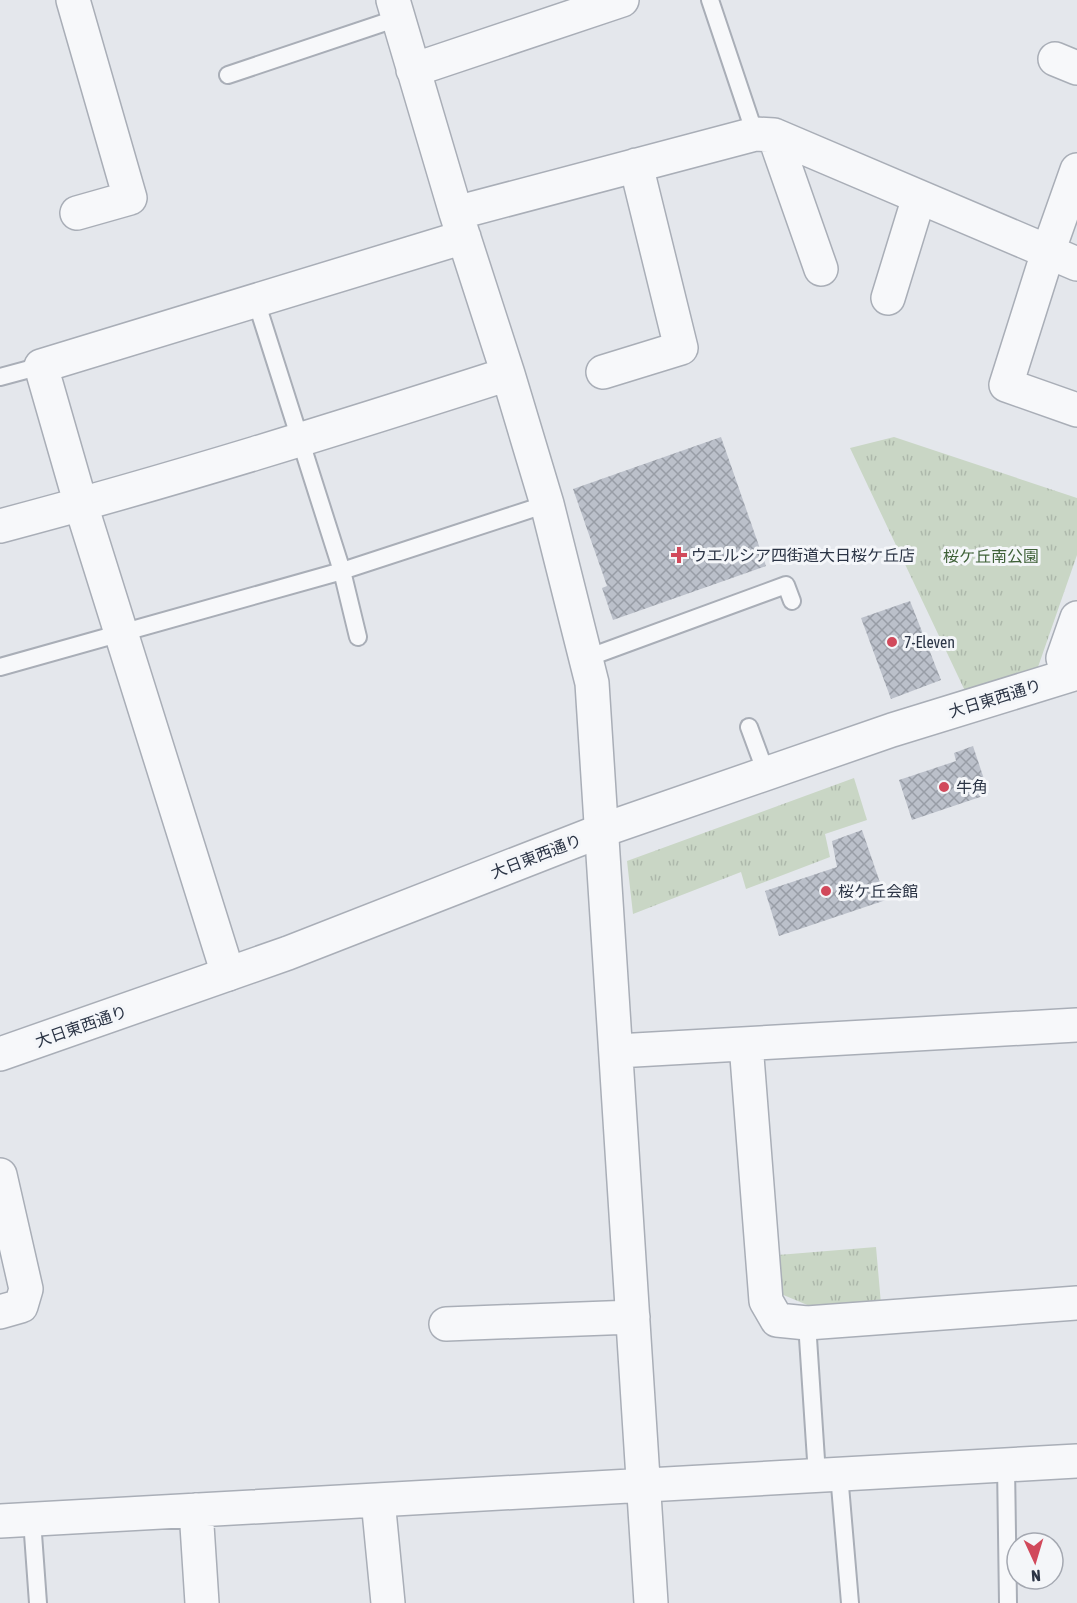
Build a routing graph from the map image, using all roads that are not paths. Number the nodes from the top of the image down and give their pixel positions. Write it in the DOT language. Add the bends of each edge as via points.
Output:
graph roads {
  1 [pos="74,0"];
  2 [pos="622,0"];
  3 [pos="710,0"];
  4 [pos="396,9"];
  5 [pos="413,70"];
  6 [pos="228,75"];
  7 [pos="764,135"];
  8 [pos="636,165"];
  9 [pos="1077,170"];
  10 [pos="919,197"];
  11 [pos="77,213"];
  12 [pos="460,225"];
  13 [pos="1063,258"];
  14 [pos="821,269"];
  15 [pos="888,298"];
  16 [pos="256,301"];
  17 [pos="41,366"];
  18 [pos="603,372"];
  19 [pos="508,374"];
  20 [pos="0,377"];
  21 [pos="1077,410"];
  22 [pos="299,441"];
  23 [pos="547,504"];
  24 [pos="81,505"];
  25 [pos="0,526"];
  26 [pos="342,571"];
  27 [pos="792,601"];
  28 [pos="1077,618"];
  29 [pos="122,633"];
  30 [pos="358,637"];
  31 [pos="587,658"];
  32 [pos="0,667"];
  33 [pos="1072,674"];
  34 [pos="749,727"];
  35 [pos="766,773"];
  36 [pos="603,830"];
  37 [pos="228,974"];
  38 [pos="1077,1025"];
  39 [pos="746,1044"];
  40 [pos="617,1051"];
  41 [pos="0,1054"];
  42 [pos="0,1175"];
  43 [pos="1077,1303"];
  44 [pos="0,1312"];
  45 [pos="633,1317"];
  46 [pos="807,1323"];
  47 [pos="446,1324"];
  48 [pos="1077,1461"];
  49 [pos="1006,1465"];
  50 [pos="828,1474"];
  51 [pos="644,1485"];
  52 [pos="378,1500"];
  53 [pos="196,1510"];
  54 [pos="32,1520"];
  55 [pos="0,1521"];
  56 [pos="38,1603"];
  57 [pos="202,1603"];
  58 [pos="388,1603"];
  59 [pos="651,1603"];
  60 [pos="850,1603"];
  61 [pos="1008,1603"];
  1 -- 11 [label="street" via="130,198"];
  2 -- 5 [label="street"];
  3 -- 7 [label="lane"];
  4 -- 5 [label="street"];
  4 -- 6 [label="lane"];
  5 -- 12 [label="street"];
  7 -- 8 [label="street"];
  7 -- 10 [label="street"];
  7 -- 14 [label="street"];
  8 -- 12 [label="street"];
  8 -- 18 [label="street" via="681,348"];
  9 -- 13 [label="street"];
  10 -- 13 [label="street"];
  10 -- 15 [label="street"];
  12 -- 16 [label="street"];
  12 -- 19 [label="street"];
  13 -- 21 [label="street" via="1006,385"];
  16 -- 17 [label="street"];
  16 -- 22 [label="lane"];
  17 -- 20 [label="lane"];
  17 -- 24 [label="street"];
  19 -- 22 [label="street"];
  19 -- 23 [label="street"];
  22 -- 24 [label="street"];
  22 -- 26 [label="lane"];
  23 -- 26 [label="lane"];
  23 -- 31 [label="street"];
  24 -- 25 [label="street"];
  24 -- 29 [label="street"];
  26 -- 29 [label="lane"];
  26 -- 30 [label="lane"];
  27 -- 31 [label="lane" via="786,585"];
  28 -- 33 [label="street" via="1063,658"];
  29 -- 32 [label="lane"];
  29 -- 37 [label="street"];
  31 -- 36 [label="street"];
  33 -- 35 [label="street, 大日東西通り" via="892,729"];
  34 -- 35 [label="lane"];
  35 -- 36 [label="street, 大日東西通り"];
  36 -- 37 [label="street, 大日東西通り"];
  36 -- 40 [label="street"];
  37 -- 41 [label="street, 大日東西通り"];
  38 -- 39 [label="street"];
  39 -- 40 [label="street"];
  39 -- 46 [label="street" via="766,1301 777,1320"];
  40 -- 45 [label="street"];
  42 -- 44 [label="street" via="26,1289 21,1306"];
  43 -- 46 [label="street"];
  45 -- 47 [label="street"];
  45 -- 51 [label="street"];
  46 -- 50 [label="lane"];
  48 -- 49 [label="street"];
  49 -- 50 [label="street"];
  49 -- 61 [label="lane"];
  50 -- 51 [label="street"];
  50 -- 60 [label="lane"];
  51 -- 52 [label="street"];
  51 -- 59 [label="street"];
  52 -- 53 [label="street"];
  52 -- 58 [label="street"];
  53 -- 54 [label="street"];
  53 -- 57 [label="street"];
  54 -- 55 [label="street"];
  54 -- 56 [label="lane"];
}
